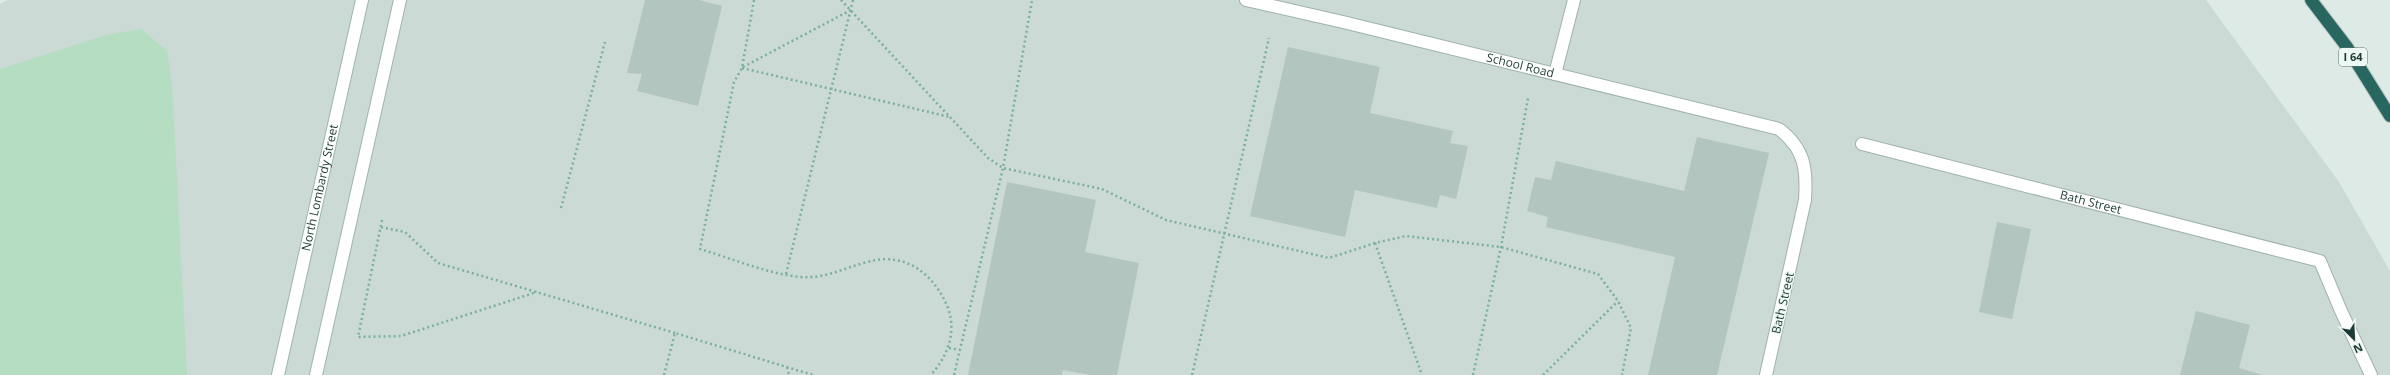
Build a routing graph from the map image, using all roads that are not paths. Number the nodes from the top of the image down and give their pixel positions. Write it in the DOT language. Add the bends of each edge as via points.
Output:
graph roads {
  1 [pos="362,0"];
  2 [pos="400,0"];
  3 [pos="1246,0"];
  4 [pos="1574,0"];
  5 [pos="2311,0"];
  6 [pos="1555,74"];
  7 [pos="2390,116"];
  8 [pos="1792,139"];
  9 [pos="1862,144"];
  10 [pos="278,375"];
  11 [pos="316,375"];
  12 [pos="1766,375"];
  13 [pos="2371,375"];
  1 -- 10 [label="street, North Lombardy Street"];
  2 -- 11 [label="street"];
  3 -- 6 [label="street, School Road"];
  4 -- 6 [label="street"];
  5 -- 7 [label="highway, I 64" via="2347,47"];
  6 -- 8 [label="street, School Road" via="1767,125 1779,129"];
  8 -- 12 [label="street, Bath Street" via="1803,160 1806,177 1805,200"];
  9 -- 13 [label="street, Bath Street" via="2320,261"];
}
